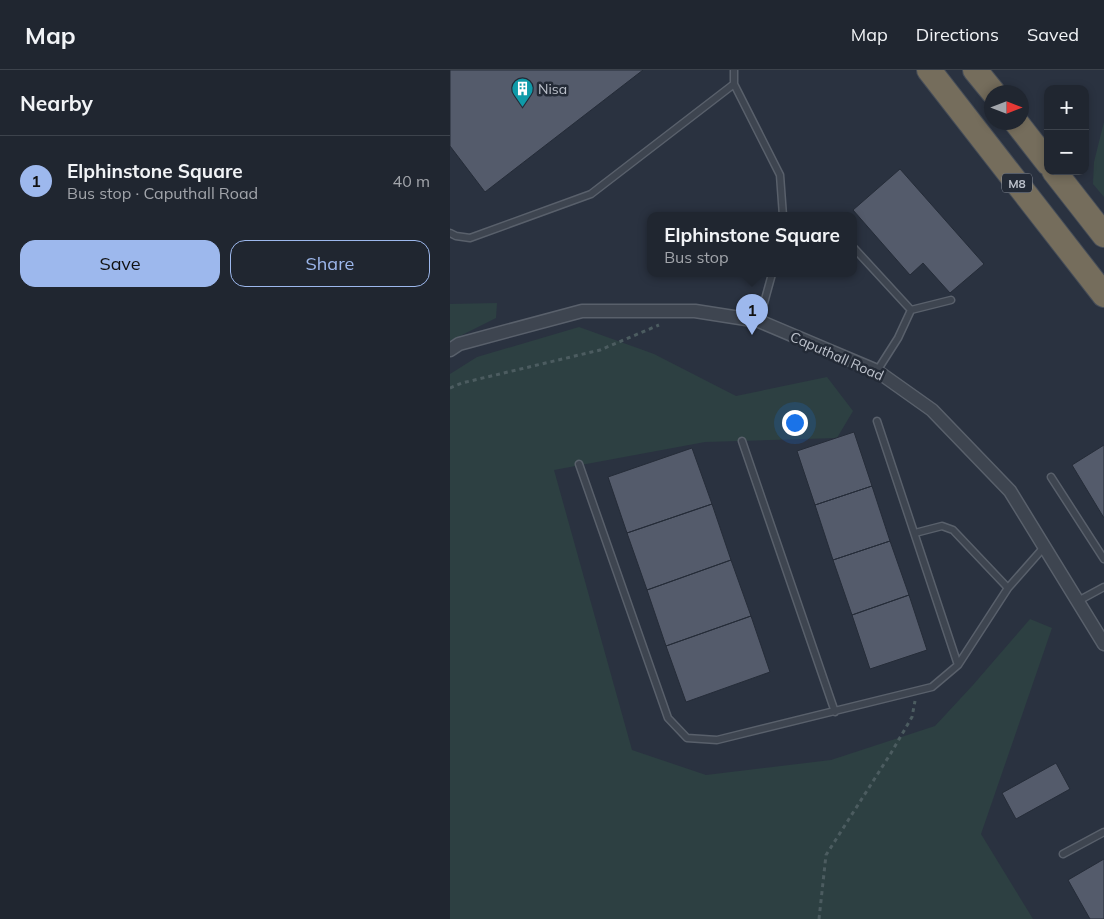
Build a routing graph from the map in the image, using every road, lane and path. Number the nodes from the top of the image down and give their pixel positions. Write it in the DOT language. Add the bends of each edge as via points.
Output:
graph roads {
  1 [pos="734,70"];
  2 [pos="929,70"];
  3 [pos="975,70"];
  4 [pos="734,84"];
  5 [pos="987,85"];
  6 [pos="1022,130"];
  7 [pos="1044,158"];
  8 [pos="1057,175"];
  9 [pos="783,212"];
  10 [pos="450,233"];
  11 [pos="1104,235"];
  12 [pos="857,251"];
  13 [pos="771,277"];
  14 [pos="1104,295"];
  15 [pos="951,300"];
  16 [pos="911,310"];
  17 [pos="760,321"];
  18 [pos="660,325"];
  19 [pos="450,350"];
  20 [pos="877,371"];
  21 [pos="450,388"];
  22 [pos="877,421"];
  23 [pos="742,441"];
  24 [pos="579,464"];
  25 [pos="1051,477"];
  26 [pos="915,533"];
  27 [pos="1045,546"];
  28 [pos="1104,559"];
  29 [pos="1104,587"];
  30 [pos="1008,588"];
  31 [pos="1078,601"];
  32 [pos="1104,644"];
  33 [pos="958,665"];
  34 [pos="917,691"];
  35 [pos="835,712"];
  36 [pos="1104,832"];
  37 [pos="1063,854"];
  38 [pos="819,919"];
  1 -- 4 [label="lane"];
  2 -- 14 [label="highway, M8"];
  3 -- 5 [label="highway"];
  4 -- 9 [label="lane" via="780,175"];
  4 -- 10 [label="lane" via="591,194 470,238"];
  6 -- 7 [label="highway, M8"];
  8 -- 11 [label="highway"];
  12 -- 16 [label="lane"];
  13 -- 17 [label="lane"];
  15 -- 16 [label="lane"];
  16 -- 20 [label="lane"];
  17 -- 19 [label="street, Caputhall Road" via="695,311 582,311 459,344"];
  17 -- 20 [label="street, Caputhall Road"];
  18 -- 21 [label="path" via="600,350"];
  20 -- 27 [label="street, Caputhall Road" via="932,410 1010,492"];
  22 -- 26 [label="lane"];
  23 -- 35 [label="lane"];
  24 -- 35 [label="lane" via="668,718 687,738 717,740"];
  25 -- 28 [label="lane"];
  26 -- 30 [label="lane" via="942,526 953,530"];
  26 -- 33 [label="lane"];
  27 -- 30 [label="lane"];
  27 -- 31 [label="street, Caputhall Road"];
  29 -- 31 [label="lane"];
  30 -- 33 [label="lane"];
  31 -- 32 [label="street, Caputhall Road"];
  33 -- 34 [label="lane" via="932,687"];
  34 -- 35 [label="lane"];
  34 -- 38 [label="path" via="912,717 826,855"];
  36 -- 37 [label="lane"];
}
